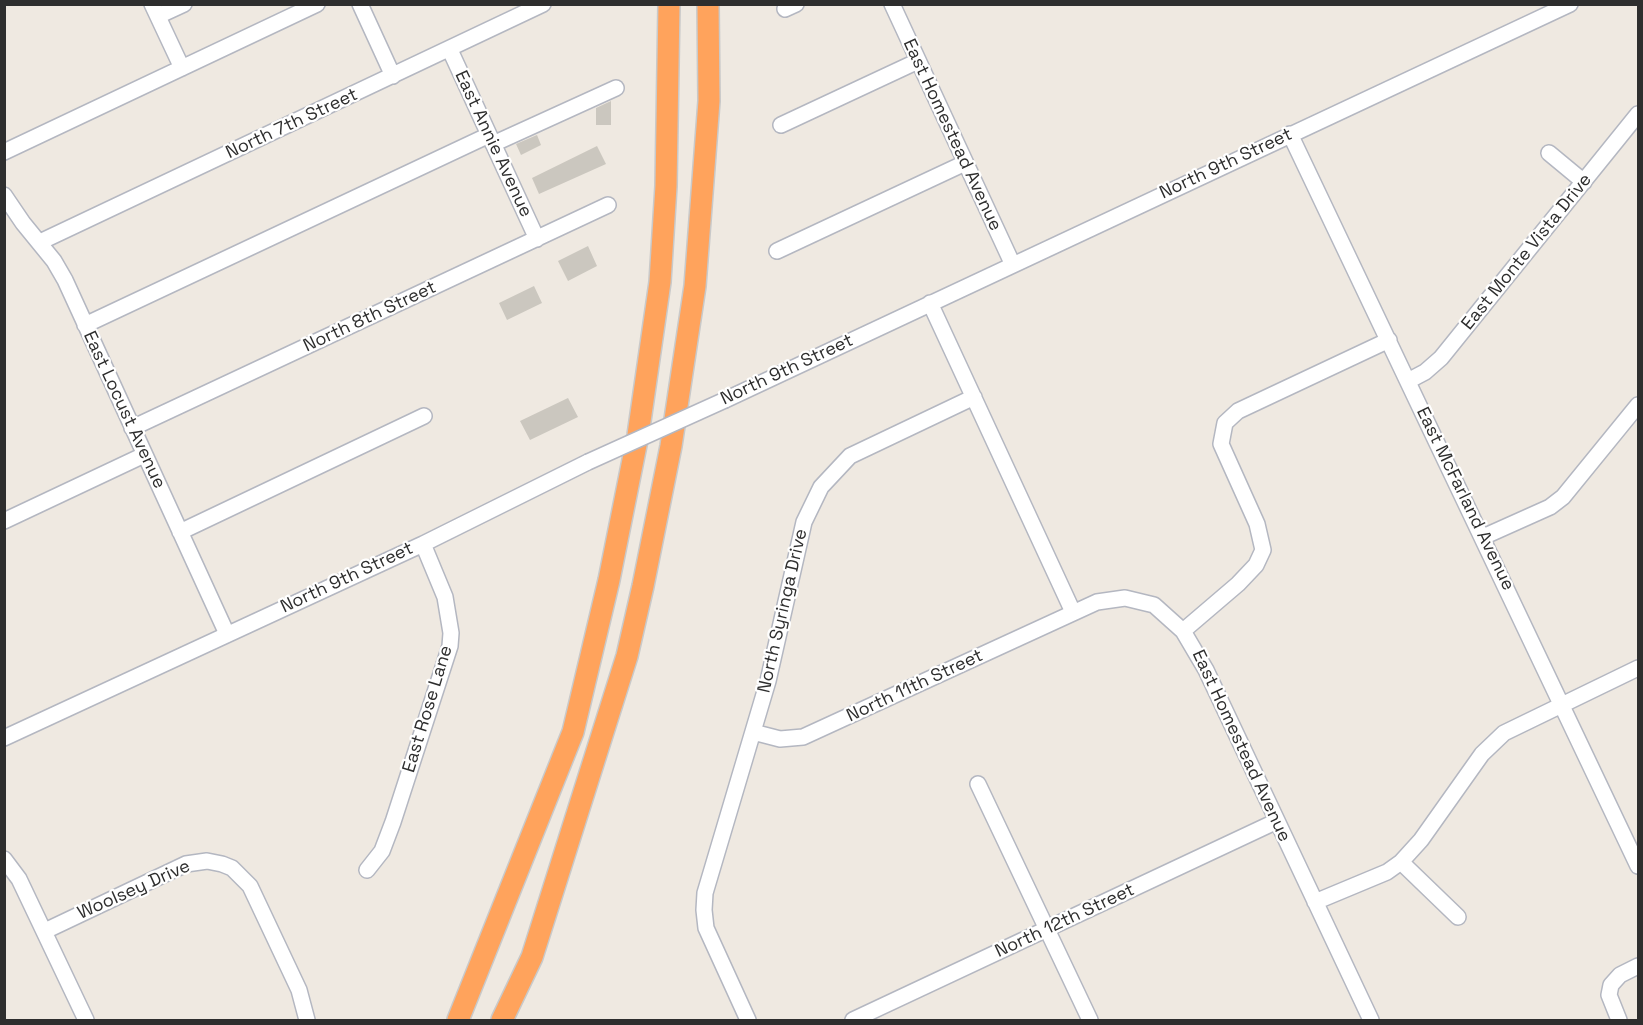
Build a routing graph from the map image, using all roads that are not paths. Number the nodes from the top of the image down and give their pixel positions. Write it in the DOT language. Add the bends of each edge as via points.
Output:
graph roads {
  1 [pos="184,4"];
  2 [pos="317,4"];
  3 [pos="360,4"];
  4 [pos="543,4"];
  5 [pos="669,4"];
  6 [pos="708,4"];
  7 [pos="892,4"];
  8 [pos="1569,4"];
  9 [pos="155,10"];
  10 [pos="450,50"];
  11 [pos="918,61"];
  12 [pos="182,68"];
  13 [pos="393,76"];
  14 [pos="616,88"];
  15 [pos="1638,114"];
  16 [pos="781,125"];
  17 [pos="1290,134"];
  18 [pos="491,139"];
  19 [pos="4,152"];
  20 [pos="1549,153"];
  21 [pos="965,163"];
  22 [pos="1584,182"];
  23 [pos="4,195"];
  24 [pos="608,205"];
  25 [pos="537,239"];
  26 [pos="40,242"];
  27 [pos="777,251"];
  28 [pos="1013,264"];
  29 [pos="930,303"];
  30 [pos="85,325"];
  31 [pos="1389,340"];
  32 [pos="1408,381"];
  33 [pos="974,397"];
  34 [pos="1638,405"];
  35 [pos="424,416"];
  36 [pos="132,428"];
  37 [pos="144,455"];
  38 [pos="4,521"];
  39 [pos="180,532"];
  40 [pos="1484,537"];
  41 [pos="423,544"];
  42 [pos="1073,612"];
  43 [pos="1183,631"];
  44 [pos="227,634"];
  45 [pos="1638,668"];
  46 [pos="1562,704"];
  47 [pos="753,732"];
  48 [pos="4,738"];
  49 [pos="978,784"];
  50 [pos="1277,821"];
  51 [pos="4,860"];
  52 [pos="1401,862"];
  53 [pos="1638,866"];
  54 [pos="367,870"];
  55 [pos="1315,903"];
  56 [pos="1458,918"];
  57 [pos="1047,929"];
  58 [pos="45,931"];
  59 [pos="1638,966"];
  60 [pos="86,1020"];
  61 [pos="307,1020"];
  62 [pos="458,1020"];
  63 [pos="502,1020"];
  64 [pos="748,1020"];
  65 [pos="853,1020"];
  66 [pos="1090,1020"];
  67 [pos="1371,1020"];
  68 [pos="1619,1020"];
  1 -- 9 [label="street"];
  2 -- 12 [label="street"];
  3 -- 13 [label="street"];
  4 -- 10 [label="street, North 7th Street"];
  5 -- 62 [label="highway" via="660,282 638,435 609,580 573,732"];
  6 -- 63 [label="highway" via="709,101 695,286 671,446 648,562 627,656 532,957"];
  7 -- 11 [label="street, East Homestead Avenue"];
  8 -- 17 [label="street, North 9th Street"];
  9 -- 12 [label="street"];
  10 -- 13 [label="street, North 7th Street"];
  10 -- 18 [label="street, East Annie Avenue"];
  11 -- 16 [label="street"];
  11 -- 21 [label="street, East Homestead Avenue"];
  12 -- 19 [label="street"];
  13 -- 26 [label="street, North 7th Street"];
  14 -- 18 [label="street"];
  15 -- 22 [label="street, East Monte Vista Drive"];
  17 -- 28 [label="street, North 9th Street"];
  17 -- 31 [label="street, East McFarland Avenue"];
  18 -- 25 [label="street, East Annie Avenue"];
  18 -- 30 [label="street"];
  20 -- 22 [label="street"];
  21 -- 27 [label="street"];
  21 -- 28 [label="street, East Homestead Avenue"];
  22 -- 32 [label="street, East Monte Vista Drive" via="1441,358"];
  23 -- 26 [label="street, East Locust Avenue"];
  24 -- 25 [label="street, North 8th Street"];
  25 -- 36 [label="street, North 8th Street"];
  26 -- 30 [label="street, East Locust Avenue" via="65,280"];
  28 -- 29 [label="street, North 9th Street"];
  29 -- 33 [label="street"];
  29 -- 41 [label="street, North 9th Street, bridge" via="588,462"];
  30 -- 36 [label="street, East Locust Avenue"];
  31 -- 32 [label="street, East McFarland Avenue"];
  31 -- 43 [label="street" via="1238,411 1225,423 1221,444 1257,524 1263,550 1256,566"];
  32 -- 40 [label="street, East McFarland Avenue"];
  33 -- 42 [label="street"];
  33 -- 47 [label="street, North Syringa Drive" via="850,456 821,487 804,522"];
  34 -- 40 [label="street" via="1563,497 1550,507"];
  35 -- 39 [label="street"];
  36 -- 37 [label="street, East Locust Avenue"];
  37 -- 38 [label="street"];
  37 -- 39 [label="street, East Locust Avenue"];
  39 -- 44 [label="street, East Locust Avenue"];
  40 -- 46 [label="street, East McFarland Avenue"];
  41 -- 44 [label="street, North 9th Street"];
  41 -- 54 [label="street, East Rose Lane" via="445,597 450,646 393,822 382,851"];
  42 -- 43 [label="street, East Homestead Avenue" via="1097,602 1125,598 1154,605"];
  42 -- 47 [label="street, North 11th Street" via="803,736 780,740"];
  43 -- 50 [label="street, East Homestead Avenue" via="1206,670"];
  44 -- 48 [label="street, North 9th Street"];
  45 -- 46 [label="street"];
  46 -- 52 [label="street" via="1492,743"];
  46 -- 53 [label="street, East McFarland Avenue"];
  47 -- 64 [label="street, North Syringa Drive" via="708,884 704,910 708,935"];
  49 -- 57 [label="street"];
  50 -- 55 [label="street, East Homestead Avenue"];
  50 -- 57 [label="street, North 12th Street"];
  51 -- 58 [label="street" via="19,879"];
  52 -- 55 [label="street" via="1387,872"];
  52 -- 56 [label="street"];
  55 -- 67 [label="street, East Homestead Avenue"];
  57 -- 65 [label="street, North 12th Street"];
  57 -- 66 [label="street"];
  58 -- 60 [label="street"];
  58 -- 61 [label="street, Woolsey Drive" via="186,864 222,864 232,868 250,886 299,990"];
  59 -- 68 [label="street" via="1611,985 1609,995"];
}
